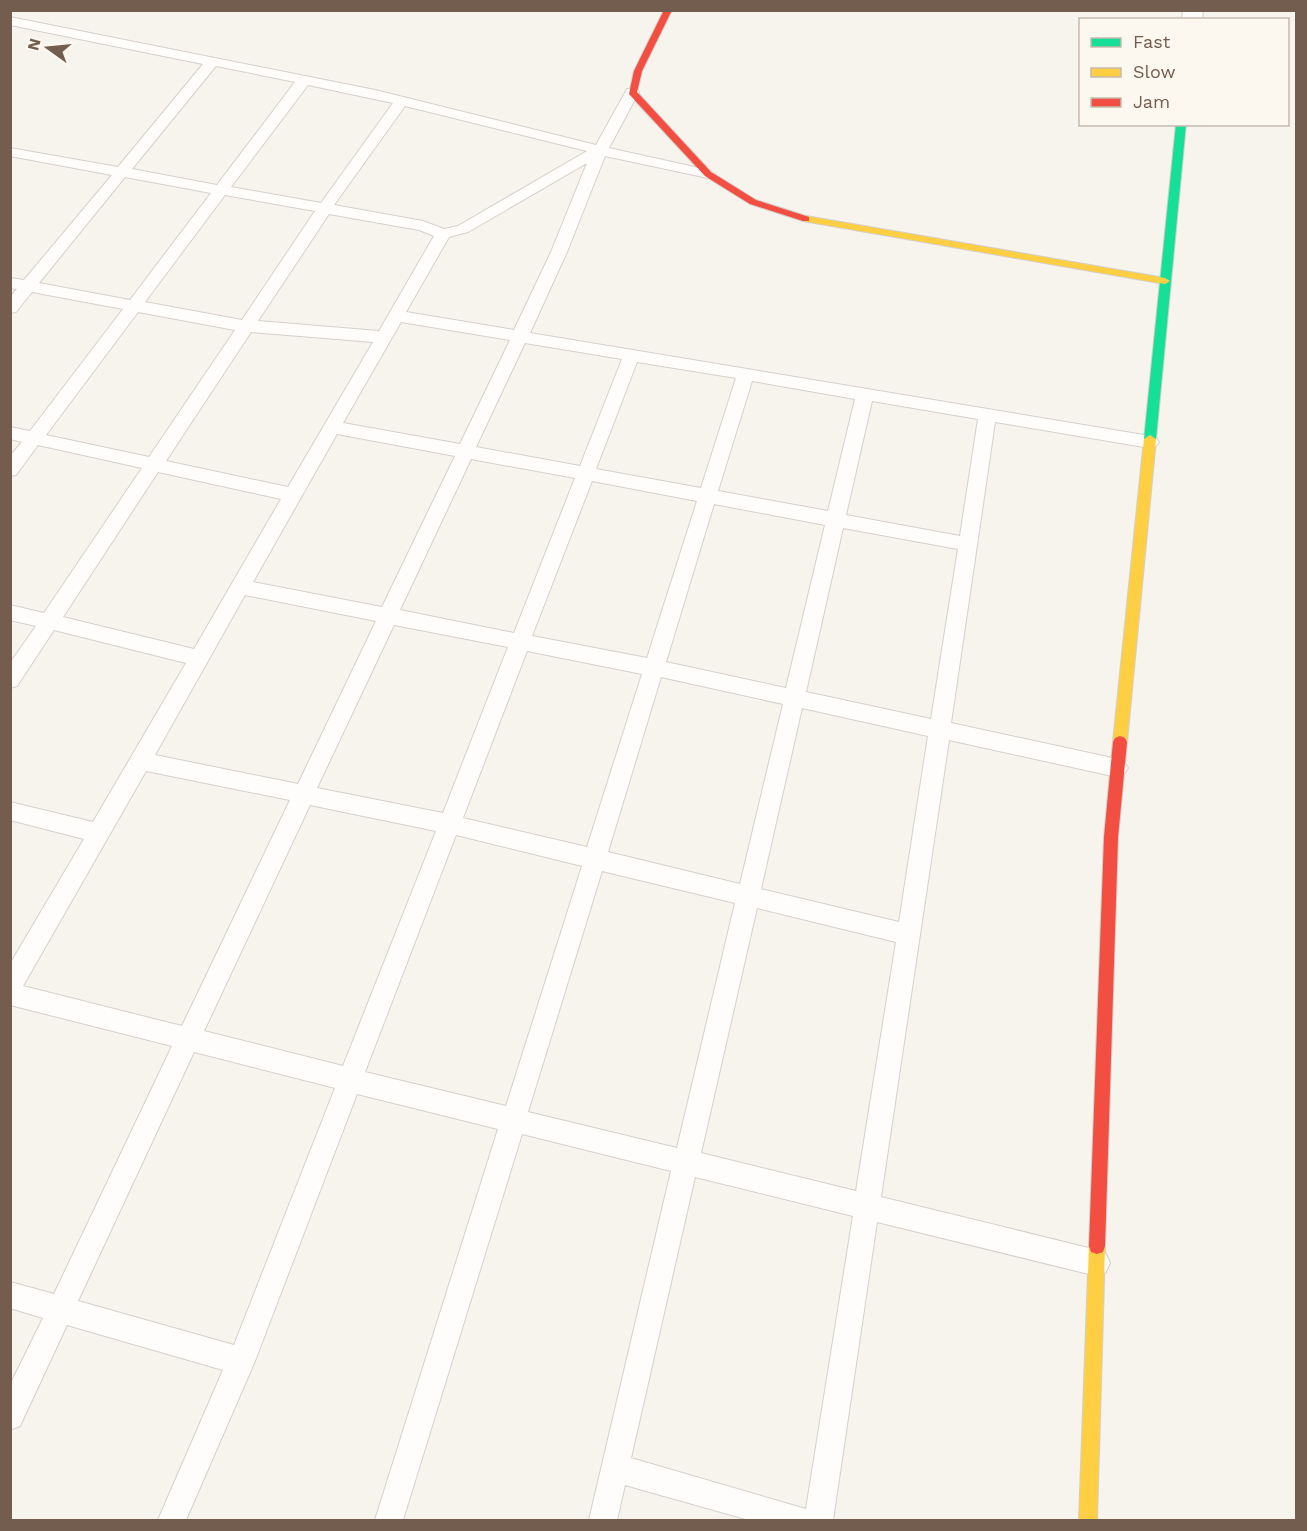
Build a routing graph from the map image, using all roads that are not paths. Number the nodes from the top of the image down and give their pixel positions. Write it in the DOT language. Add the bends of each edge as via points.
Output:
graph roads {
  1 [pos="668,10"];
  2 [pos="10,21"];
  3 [pos="212,62"];
  4 [pos="304,80"];
  5 [pos="632,92"];
  6 [pos="401,101"];
  7 [pos="1181,126"];
  8 [pos="600,150"];
  9 [pos="14,157"];
  10 [pos="122,172"];
  11 [pos="708,174"];
  12 [pos="222,190"];
  13 [pos="325,208"];
  14 [pos="444,234"];
  15 [pos="1165,281"];
  16 [pos="10,283"];
  17 [pos="29,286"];
  18 [pos="134,307"];
  19 [pos="10,308"];
  20 [pos="397,316"];
  21 [pos="246,326"];
  22 [pos="520,336"];
  23 [pos="384,337"];
  24 [pos="632,354"];
  25 [pos="746,373"];
  26 [pos="865,393"];
  27 [pos="988,414"];
  28 [pos="333,427"];
  29 [pos="10,433"];
  30 [pos="35,438"];
  31 [pos="1150,442"];
  32 [pos="464,451"];
  33 [pos="155,464"];
  34 [pos="10,470"];
  35 [pos="585,473"];
  36 [pos="294,495"];
  37 [pos="707,497"];
  38 [pos="835,521"];
  39 [pos="968,544"];
  40 [pos="240,587"];
  41 [pos="10,612"];
  42 [pos="388,616"];
  43 [pos="49,622"];
  44 [pos="520,642"];
  45 [pos="200,658"];
  46 [pos="654,668"];
  47 [pos="10,680"];
  48 [pos="794,699"];
  49 [pos="940,730"];
  50 [pos="141,761"];
  51 [pos="1117,768"];
  52 [pos="305,795"];
  53 [pos="10,811"];
  54 [pos="450,824"];
  55 [pos="99,833"];
  56 [pos="594,860"];
  57 [pos="748,897"];
  58 [pos="910,934"];
  59 [pos="10,987"];
  60 [pos="10,994"];
  61 [pos="190,1039"];
  62 [pos="350,1080"];
  63 [pos="514,1120"];
  64 [pos="686,1162"];
  65 [pos="869,1207"];
  66 [pos="1097,1263"];
  67 [pos="10,1295"];
  68 [pos="61,1309"];
  69 [pos="241,1361"];
  70 [pos="10,1416"];
  71 [pos="615,1468"];
  72 [pos="172,1521"];
  73 [pos="389,1521"];
  74 [pos="603,1521"];
  75 [pos="798,1521"];
  76 [pos="819,1521"];
  77 [pos="1088,1521"];
  1 -- 5 [label="street"];
  2 -- 3 [label="lane"];
  3 -- 4 [label="lane"];
  3 -- 10 [label="lane"];
  4 -- 6 [label="lane"];
  4 -- 12 [label="lane"];
  5 -- 8 [label="lane"];
  5 -- 11 [label="street"];
  6 -- 8 [label="lane"];
  6 -- 13 [label="lane"];
  7 -- 15 [label="street"];
  8 -- 11 [label="lane"];
  8 -- 14 [label="lane" via="462,229"];
  8 -- 22 [label="lane"];
  9 -- 10 [label="lane"];
  10 -- 12 [label="lane"];
  10 -- 17 [label="lane"];
  11 -- 15 [label="street" via="753,202 798,218"];
  12 -- 13 [label="lane"];
  12 -- 18 [label="lane"];
  13 -- 14 [label="lane" via="423,226"];
  13 -- 21 [label="lane"];
  14 -- 20 [label="lane"];
  15 -- 31 [label="street"];
  16 -- 17 [label="lane"];
  17 -- 18 [label="lane"];
  17 -- 19 [label="lane"];
  18 -- 21 [label="lane"];
  18 -- 30 [label="lane"];
  20 -- 22 [label="lane"];
  20 -- 23 [label="lane"];
  21 -- 23 [label="lane"];
  21 -- 33 [label="lane"];
  22 -- 24 [label="lane"];
  22 -- 32 [label="lane"];
  23 -- 28 [label="lane"];
  24 -- 25 [label="lane"];
  24 -- 35 [label="lane"];
  25 -- 26 [label="lane"];
  25 -- 37 [label="lane"];
  26 -- 27 [label="lane"];
  26 -- 38 [label="lane"];
  27 -- 31 [label="lane"];
  27 -- 39 [label="lane"];
  28 -- 32 [label="lane"];
  28 -- 36 [label="lane"];
  29 -- 30 [label="lane"];
  30 -- 33 [label="lane"];
  30 -- 34 [label="lane"];
  31 -- 51 [label="street"];
  32 -- 35 [label="lane"];
  32 -- 42 [label="lane"];
  33 -- 36 [label="lane"];
  33 -- 43 [label="lane"];
  35 -- 37 [label="lane"];
  35 -- 44 [label="lane"];
  36 -- 40 [label="lane"];
  37 -- 38 [label="lane"];
  37 -- 46 [label="lane"];
  38 -- 39 [label="lane"];
  38 -- 48 [label="lane"];
  39 -- 49 [label="lane"];
  40 -- 42 [label="lane"];
  40 -- 45 [label="lane"];
  41 -- 43 [label="lane"];
  42 -- 44 [label="lane"];
  42 -- 52 [label="lane"];
  43 -- 45 [label="lane"];
  43 -- 47 [label="lane"];
  44 -- 46 [label="lane"];
  44 -- 54 [label="lane"];
  45 -- 50 [label="lane"];
  46 -- 48 [label="lane"];
  46 -- 56 [label="lane"];
  48 -- 49 [label="lane"];
  48 -- 57 [label="lane"];
  49 -- 51 [label="lane"];
  49 -- 58 [label="lane"];
  50 -- 52 [label="lane"];
  50 -- 55 [label="lane"];
  51 -- 66 [label="street" via="1111,837"];
  52 -- 54 [label="lane"];
  52 -- 61 [label="lane"];
  53 -- 55 [label="lane"];
  54 -- 56 [label="lane"];
  54 -- 62 [label="lane"];
  55 -- 59 [label="lane"];
  56 -- 57 [label="lane"];
  56 -- 63 [label="lane"];
  57 -- 58 [label="lane"];
  57 -- 64 [label="lane"];
  58 -- 65 [label="lane"];
  60 -- 61 [label="lane"];
  61 -- 62 [label="lane"];
  61 -- 68 [label="lane"];
  62 -- 63 [label="lane"];
  62 -- 69 [label="lane"];
  63 -- 64 [label="lane"];
  63 -- 73 [label="lane"];
  64 -- 65 [label="lane"];
  64 -- 71 [label="lane"];
  65 -- 66 [label="lane"];
  65 -- 76 [label="lane"];
  66 -- 77 [label="street"];
  67 -- 68 [label="lane"];
  68 -- 69 [label="lane"];
  68 -- 70 [label="lane"];
  69 -- 72 [label="lane"];
  71 -- 74 [label="lane"];
  71 -- 75 [label="lane"];
}
